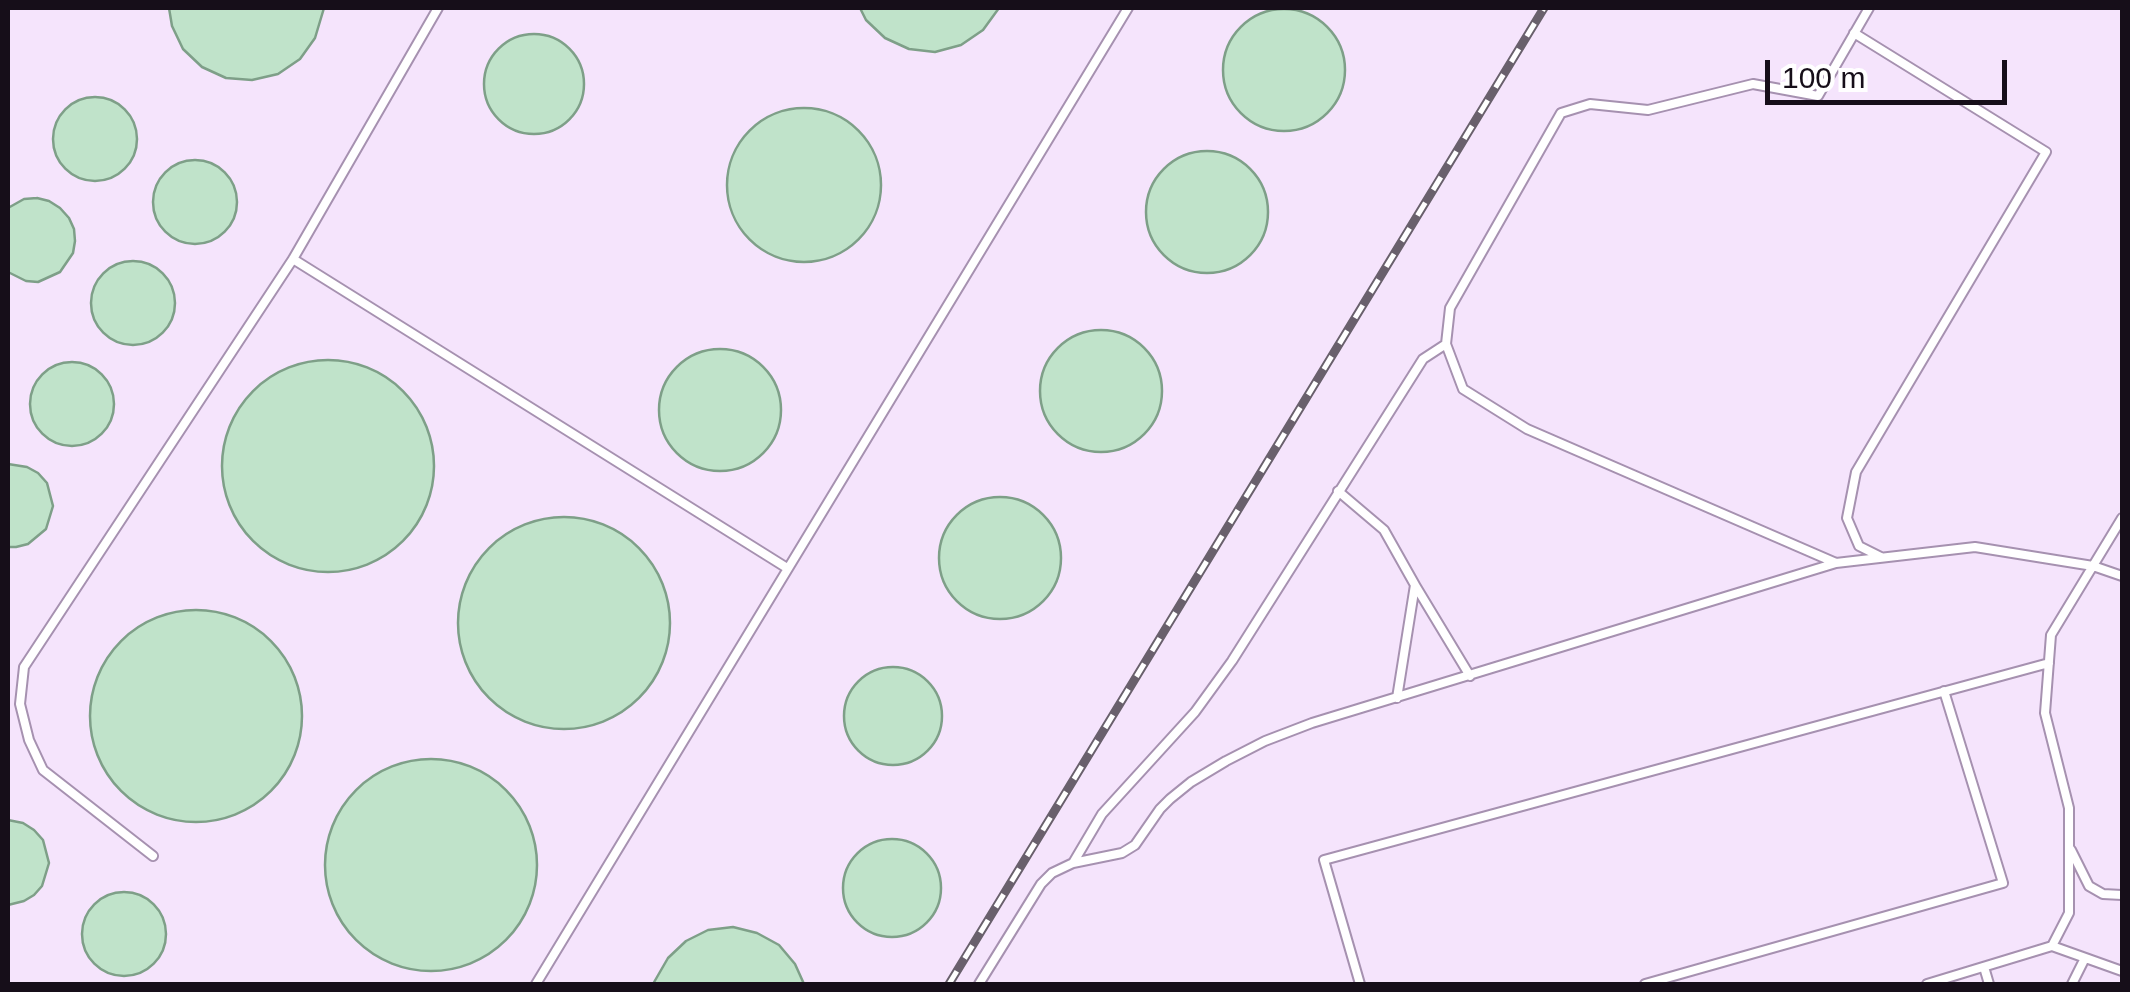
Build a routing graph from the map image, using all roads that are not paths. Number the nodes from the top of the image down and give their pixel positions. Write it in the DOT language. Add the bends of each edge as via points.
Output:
graph roads {
  1 [pos="438,8"];
  2 [pos="1128,8"];
  3 [pos="1868,8"];
  4 [pos="1854,33"];
  5 [pos="294,258"];
  6 [pos="1446,344"];
  7 [pos="1338,491"];
  8 [pos="2122,518"];
  9 [pos="1881,558"];
  10 [pos="1836,563"];
  11 [pos="2093,566"];
  12 [pos="787,568"];
  13 [pos="2122,576"];
  14 [pos="1415,585"];
  15 [pos="2049,663"];
  16 [pos="1470,676"];
  17 [pos="1944,691"];
  18 [pos="1397,698"];
  19 [pos="2069,847"];
  20 [pos="154,856"];
  21 [pos="1073,862"];
  22 [pos="2122,895"];
  23 [pos="2052,946"];
  24 [pos="2084,958"];
  25 [pos="1984,967"];
  26 [pos="2122,971"];
  27 [pos="536,984"];
  28 [pos="978,984"];
  29 [pos="1360,984"];
  30 [pos="1645,984"];
  31 [pos="1927,984"];
  32 [pos="1989,984"];
  33 [pos="2072,984"];
  1 -- 5 [label="lane"];
  2 -- 12 [label="lane"];
  3 -- 4 [label="lane"];
  4 -- 6 [label="lane" via="1818,96 1753,84 1648,110 1590,104 1561,113 1450,308"];
  4 -- 9 [label="lane" via="2046,152 1856,472 1847,518 1860,546"];
  5 -- 12 [label="lane"];
  5 -- 20 [label="lane" via="24,667 20,704 43,770"];
  6 -- 7 [label="lane" via="1423,358"];
  6 -- 10 [label="lane" via="1463,389 1527,429"];
  7 -- 14 [label="lane" via="1384,530"];
  7 -- 21 [label="lane" via="1232,661 1102,814"];
  8 -- 11 [label="lane"];
  9 -- 10 [label="lane"];
  9 -- 11 [label="lane" via="1975,546"];
  10 -- 16 [label="lane"];
  11 -- 13 [label="lane"];
  11 -- 15 [label="lane" via="2051,635"];
  12 -- 27 [label="lane"];
  14 -- 16 [label="lane"];
  14 -- 18 [label="lane"];
  15 -- 17 [label="lane"];
  15 -- 19 [label="lane" via="2046,713 2069,808"];
  16 -- 18 [label="lane"];
  17 -- 29 [label="lane" via="1324,860"];
  17 -- 30 [label="lane" via="2002,883"];
  18 -- 21 [label="lane" via="1266,740 1170,799 1135,845"];
  19 -- 22 [label="lane" via="2089,886"];
  19 -- 23 [label="lane" via="2069,913"];
  21 -- 28 [label="lane" via="1041,884"];
  23 -- 24 [label="lane"];
  23 -- 25 [label="lane"];
  24 -- 26 [label="lane"];
  24 -- 33 [label="lane"];
  25 -- 31 [label="lane"];
  25 -- 32 [label="lane"];
}
